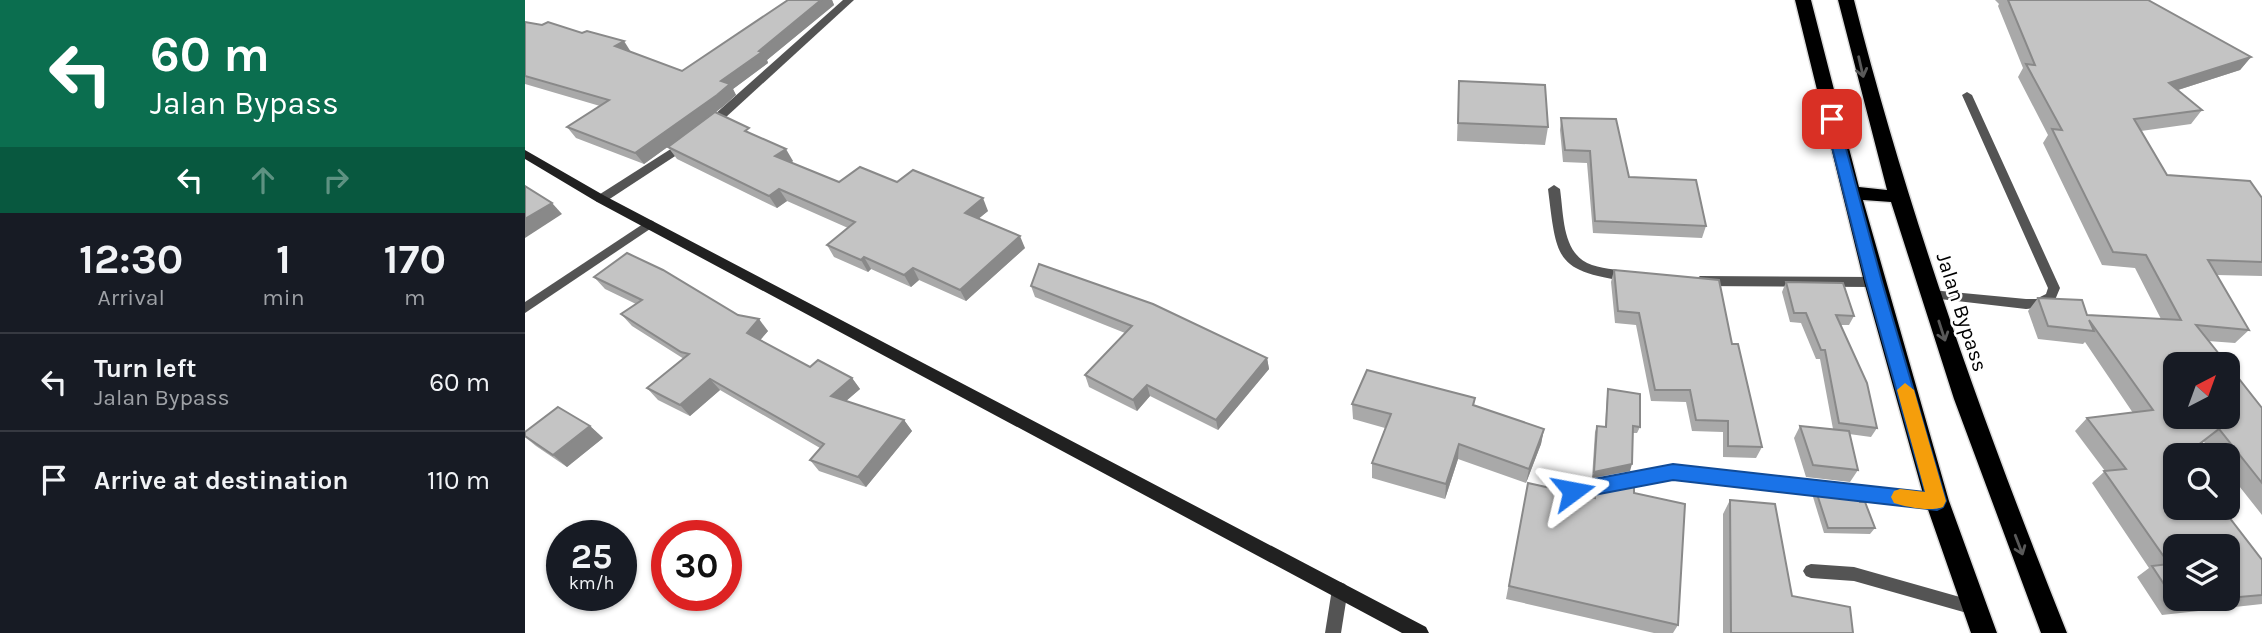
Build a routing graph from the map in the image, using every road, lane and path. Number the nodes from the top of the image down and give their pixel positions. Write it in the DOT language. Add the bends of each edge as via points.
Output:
graph roads {
  1 [pos="849,0"];
  2 [pos="1803,0"];
  3 [pos="1846,0"];
  4 [pos="1967,95"];
  5 [pos="525,154"];
  6 [pos="1554,189"];
  7 [pos="1850,192"];
  8 [pos="1899,197"];
  9 [pos="601,199"];
  10 [pos="649,224"];
  11 [pos="1651,280"];
  12 [pos="1685,281"];
  13 [pos="1874,282"];
  14 [pos="1931,295"];
  15 [pos="525,308"];
  16 [pos="1573,491"];
  17 [pos="1937,501"];
  18 [pos="1811,571"];
  19 [pos="1340,589"];
  20 [pos="1974,608"];
  21 [pos="1333,633"];
  22 [pos="1420,633"];
  23 [pos="1984,633"];
  24 [pos="2054,633"];
  1 -- 9 [label="street" via="730,110 661,162"];
  2 -- 7 [label="highway"];
  3 -- 8 [label="highway, Jalan Bypass, one-way"];
  4 -- 14 [label="lane" via="2054,288 2051,297 2026,304"];
  5 -- 9 [label="street"];
  6 -- 11 [label="street" via="1563,251 1572,263 1590,272"];
  7 -- 8 [label="highway"];
  7 -- 13 [label="highway"];
  8 -- 14 [label="highway, Jalan Bypass"];
  9 -- 10 [label="street"];
  10 -- 15 [label="lane"];
  10 -- 19 [label="street"];
  12 -- 13 [label="street"];
  13 -- 17 [label="highway"];
  14 -- 24 [label="highway, Jalan Bypass, one-way" via="1970,414"];
  16 -- 17 [label="street" via="1673,472"];
  17 -- 20 [label="highway"];
  18 -- 20 [label="lane" via="1854,574"];
  19 -- 21 [label="lane"];
  19 -- 22 [label="street"];
  20 -- 23 [label="highway"];
}
